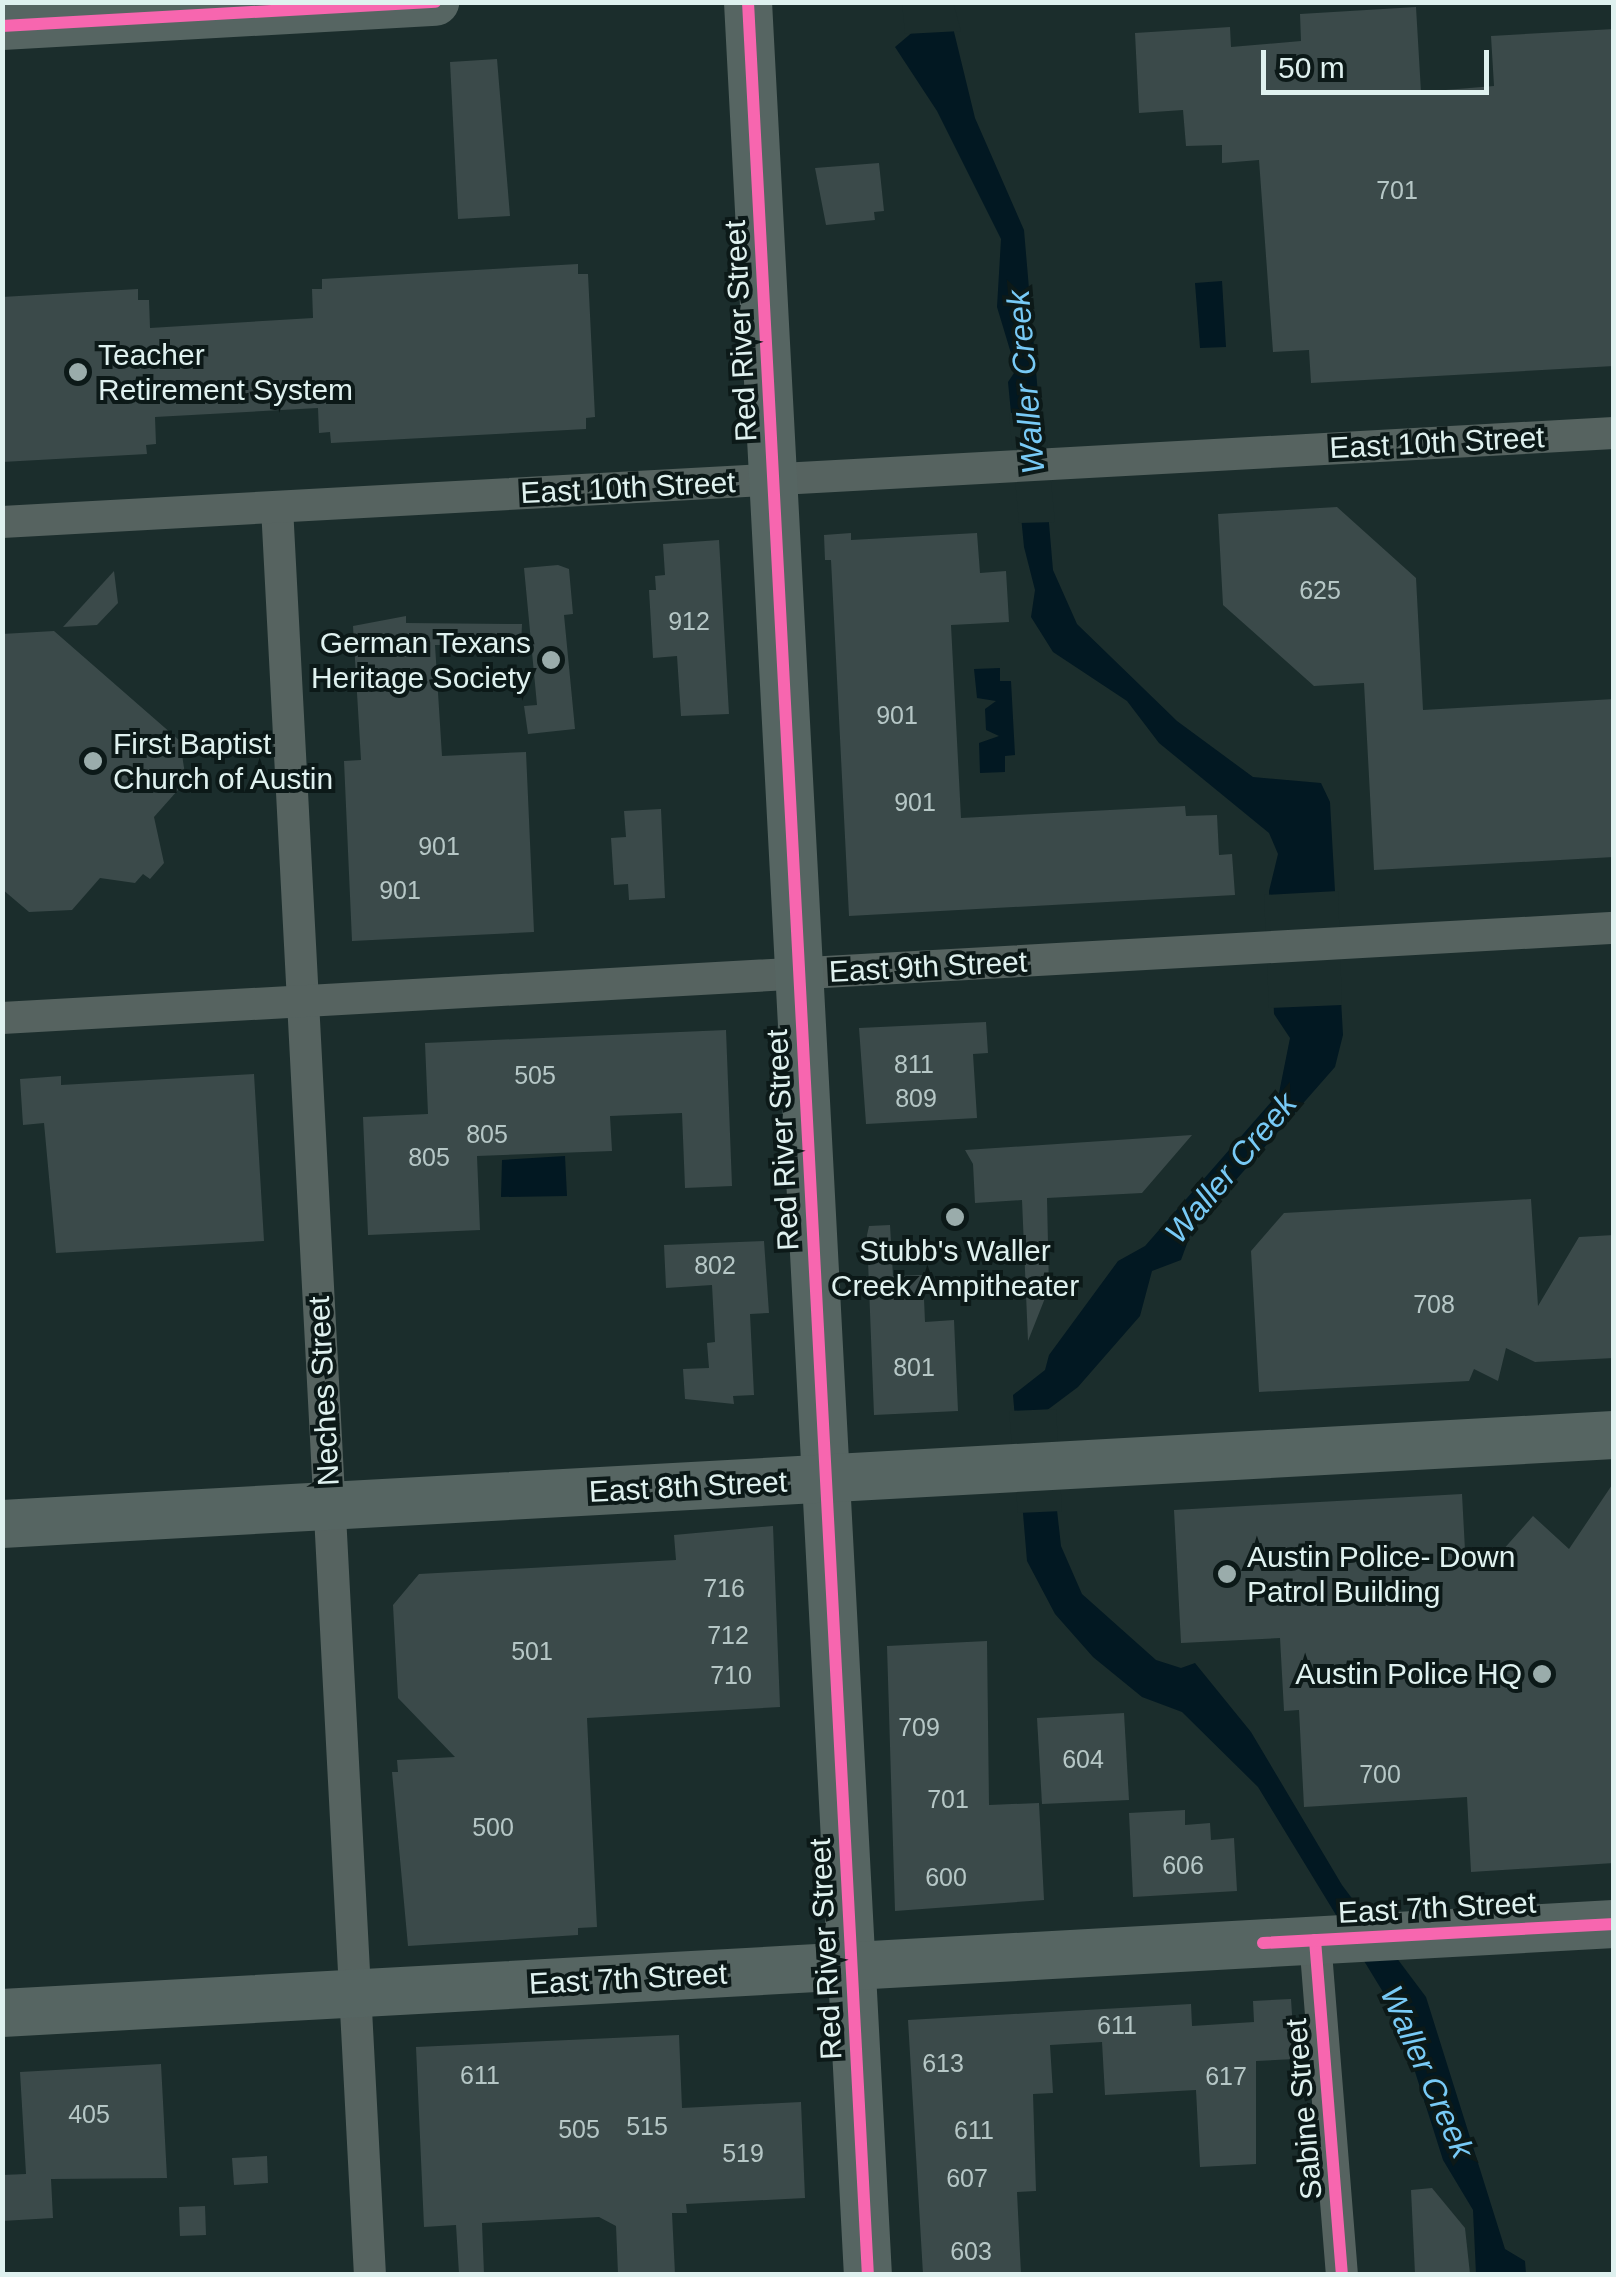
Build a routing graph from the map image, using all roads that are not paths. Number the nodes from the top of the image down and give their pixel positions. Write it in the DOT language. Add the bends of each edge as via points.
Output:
graph roads {
  1 [pos="436,2"];
  2 [pos="748,2"];
  3 [pos="2,26"];
  4 [pos="1614,433"];
  5 [pos="774,480"];
  6 [pos="277,507"];
  7 [pos="2,522"];
  8 [pos="1614,928"];
  9 [pos="799,974"];
  10 [pos="303,1001"];
  11 [pos="2,1018"];
  12 [pos="1614,1435"];
  13 [pos="826,1479"];
  14 [pos="330,1506"];
  15 [pos="2,1524"];
  16 [pos="1614,1924"];
  17 [pos="1315,1940"];
  18 [pos="852,1966"];
  19 [pos="355,1994"];
  20 [pos="2,2013"];
  21 [pos="370,2274"];
  22 [pos="868,2274"];
  23 [pos="1342,2274"];
  1 -- 3 [label="main road"];
  2 -- 5 [label="main road, Red River Street"];
  4 -- 5 [label="street, East 10th Street"];
  5 -- 6 [label="street, East 10th Street"];
  5 -- 9 [label="main road, Red River Street"];
  6 -- 7 [label="street, East 10th Street"];
  6 -- 10 [label="street, Neches Street"];
  8 -- 9 [label="street, East 9th Street"];
  9 -- 10 [label="street, East 9th Street"];
  9 -- 13 [label="main road, Red River Street"];
  10 -- 11 [label="street, East 9th Street"];
  10 -- 14 [label="street, Neches Street"];
  12 -- 13 [label="main road, East 8th Street"];
  13 -- 14 [label="main road, East 8th Street"];
  13 -- 18 [label="main road, Red River Street"];
  14 -- 15 [label="main road, East 8th Street"];
  14 -- 19 [label="street, Neches Street"];
  16 -- 17 [label="main road, East 7th Street"];
  17 -- 18 [label="main road, East 7th Street"];
  17 -- 23 [label="street, Sabine Street"];
  18 -- 19 [label="main road, East 7th Street"];
  18 -- 22 [label="main road, Red River Street"];
  19 -- 20 [label="main road, East 7th Street"];
  19 -- 21 [label="street, Neches Street"];
}
